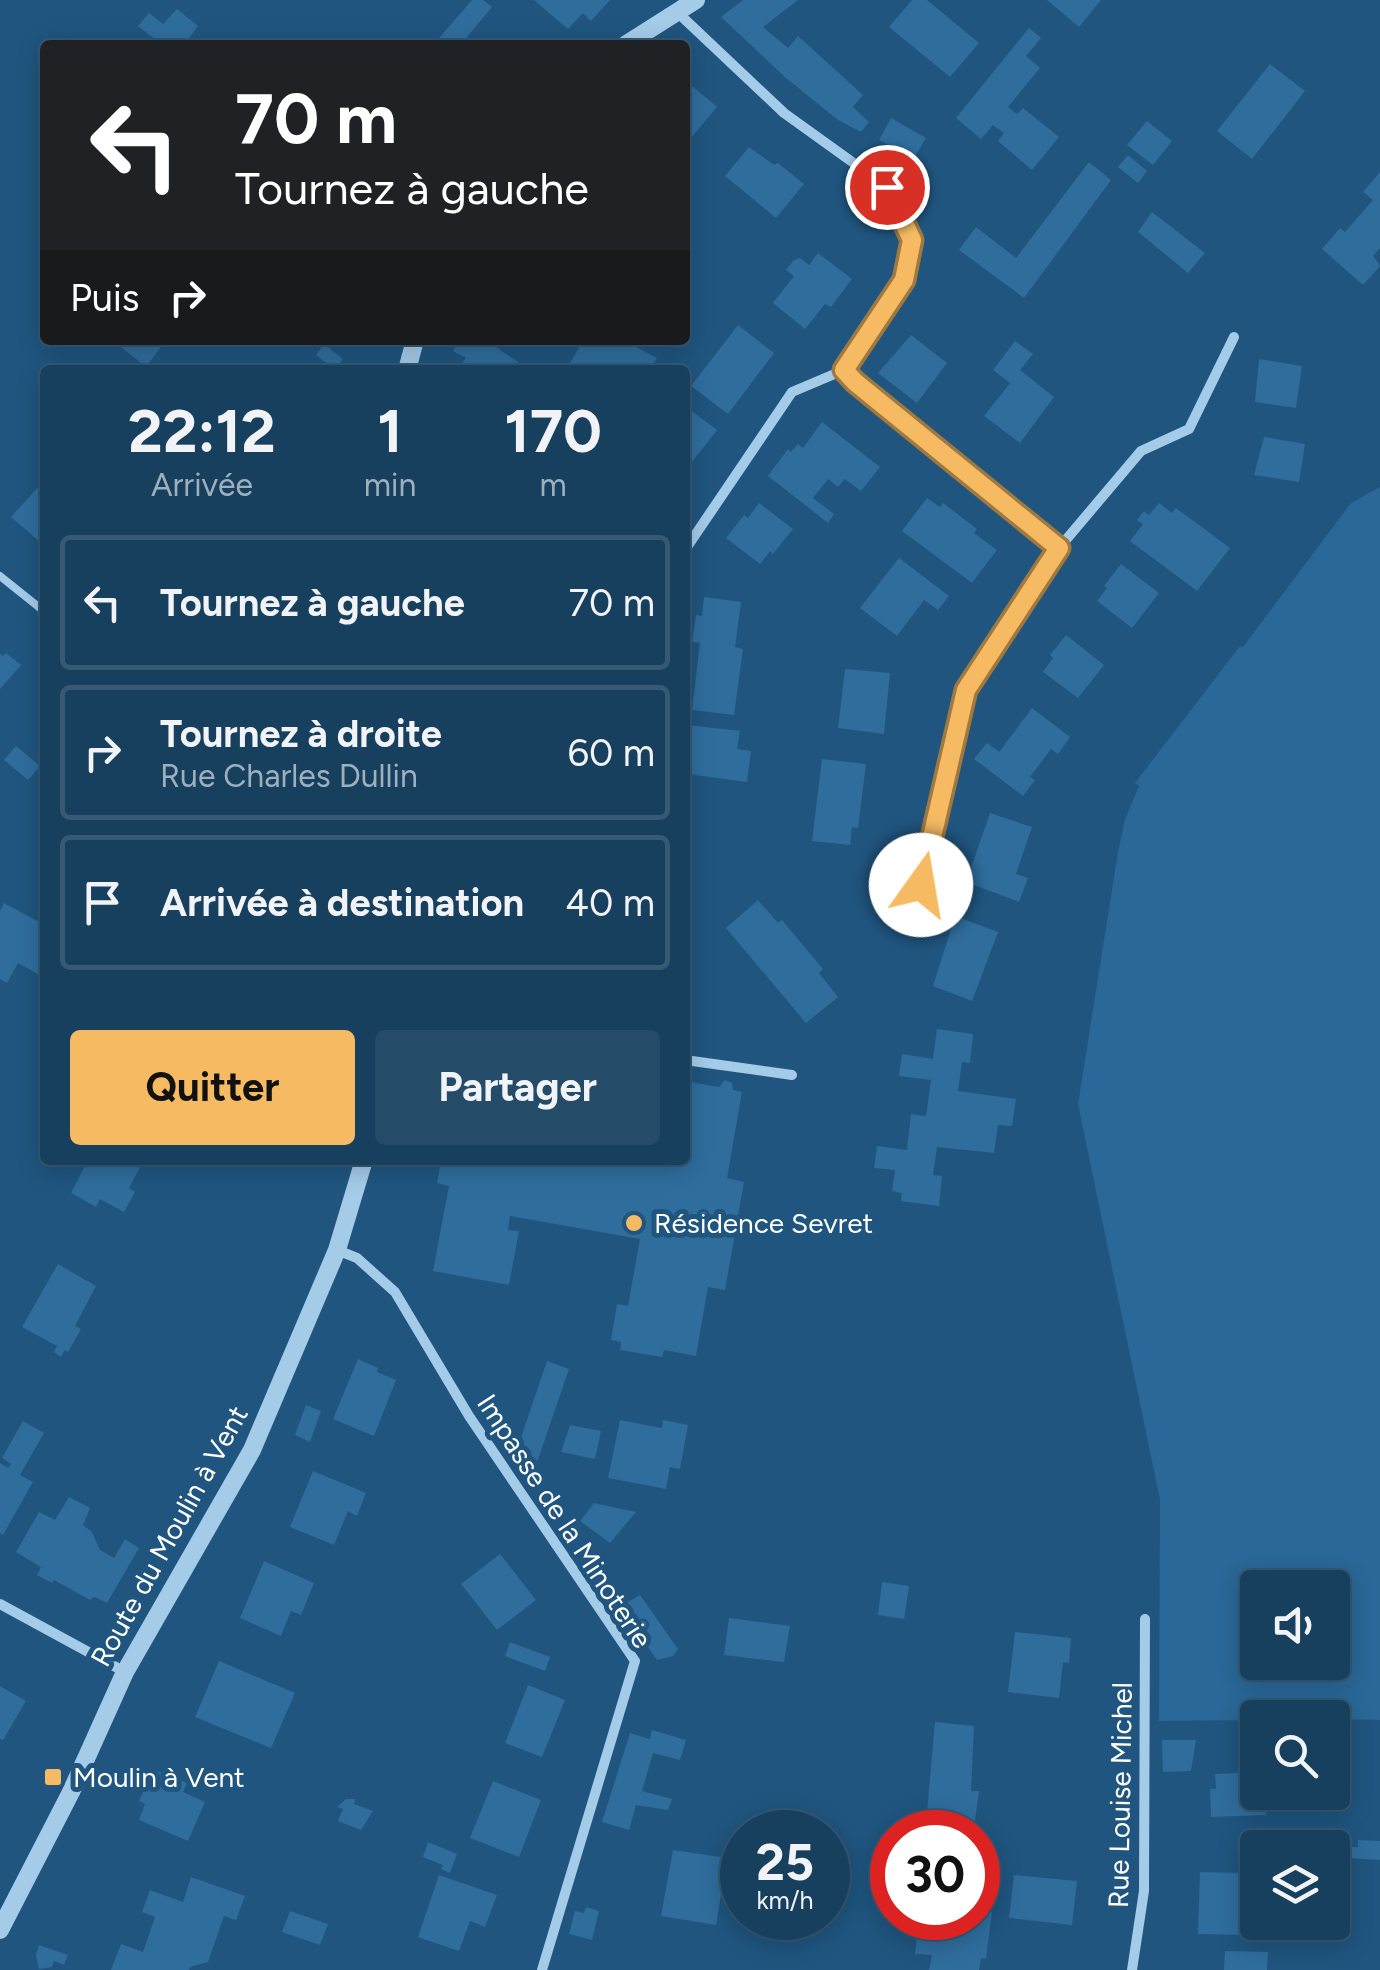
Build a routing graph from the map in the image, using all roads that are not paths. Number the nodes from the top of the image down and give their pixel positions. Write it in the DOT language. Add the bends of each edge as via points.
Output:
graph roads {
  1 [pos="696,0"];
  2 [pos="676,11"];
  3 [pos="632,40"];
  4 [pos="1234,338"];
  5 [pos="844,370"];
  6 [pos="690,543"];
  7 [pos="1059,548"];
  8 [pos="0,576"];
  9 [pos="40,608"];
  10 [pos="921,885"];
  11 [pos="690,1061"];
  12 [pos="792,1075"];
  13 [pos="363,1165"];
  14 [pos="337,1250"];
  15 [pos="0,1604"];
  16 [pos="1145,1619"];
  17 [pos="124,1672"];
  18 [pos="0,1930"];
  19 [pos="542,1970"];
  20 [pos="1132,1970"];
  1 -- 2 [label="street"];
  2 -- 3 [label="street"];
  2 -- 5 [label="street" via="784,113 887,187 912,240 904,280"];
  4 -- 7 [label="street" via="1189,429 1141,451"];
  5 -- 6 [label="street" via="792,392"];
  5 -- 7 [label="street"];
  7 -- 10 [label="street" via="966,690"];
  8 -- 9 [label="lane"];
  11 -- 12 [label="street"];
  13 -- 14 [label="street, Route du Moulin à Vent"];
  14 -- 17 [label="street, Route du Moulin à Vent" via="252,1450"];
  14 -- 19 [label="street, Impasse de la Minoterie" via="357,1258 395,1292 469,1416 635,1661"];
  15 -- 17 [label="street"];
  16 -- 20 [label="street, Rue Louise Michel" via="1144,1891"];
  17 -- 18 [label="street, Route du Moulin à Vent"];
}
